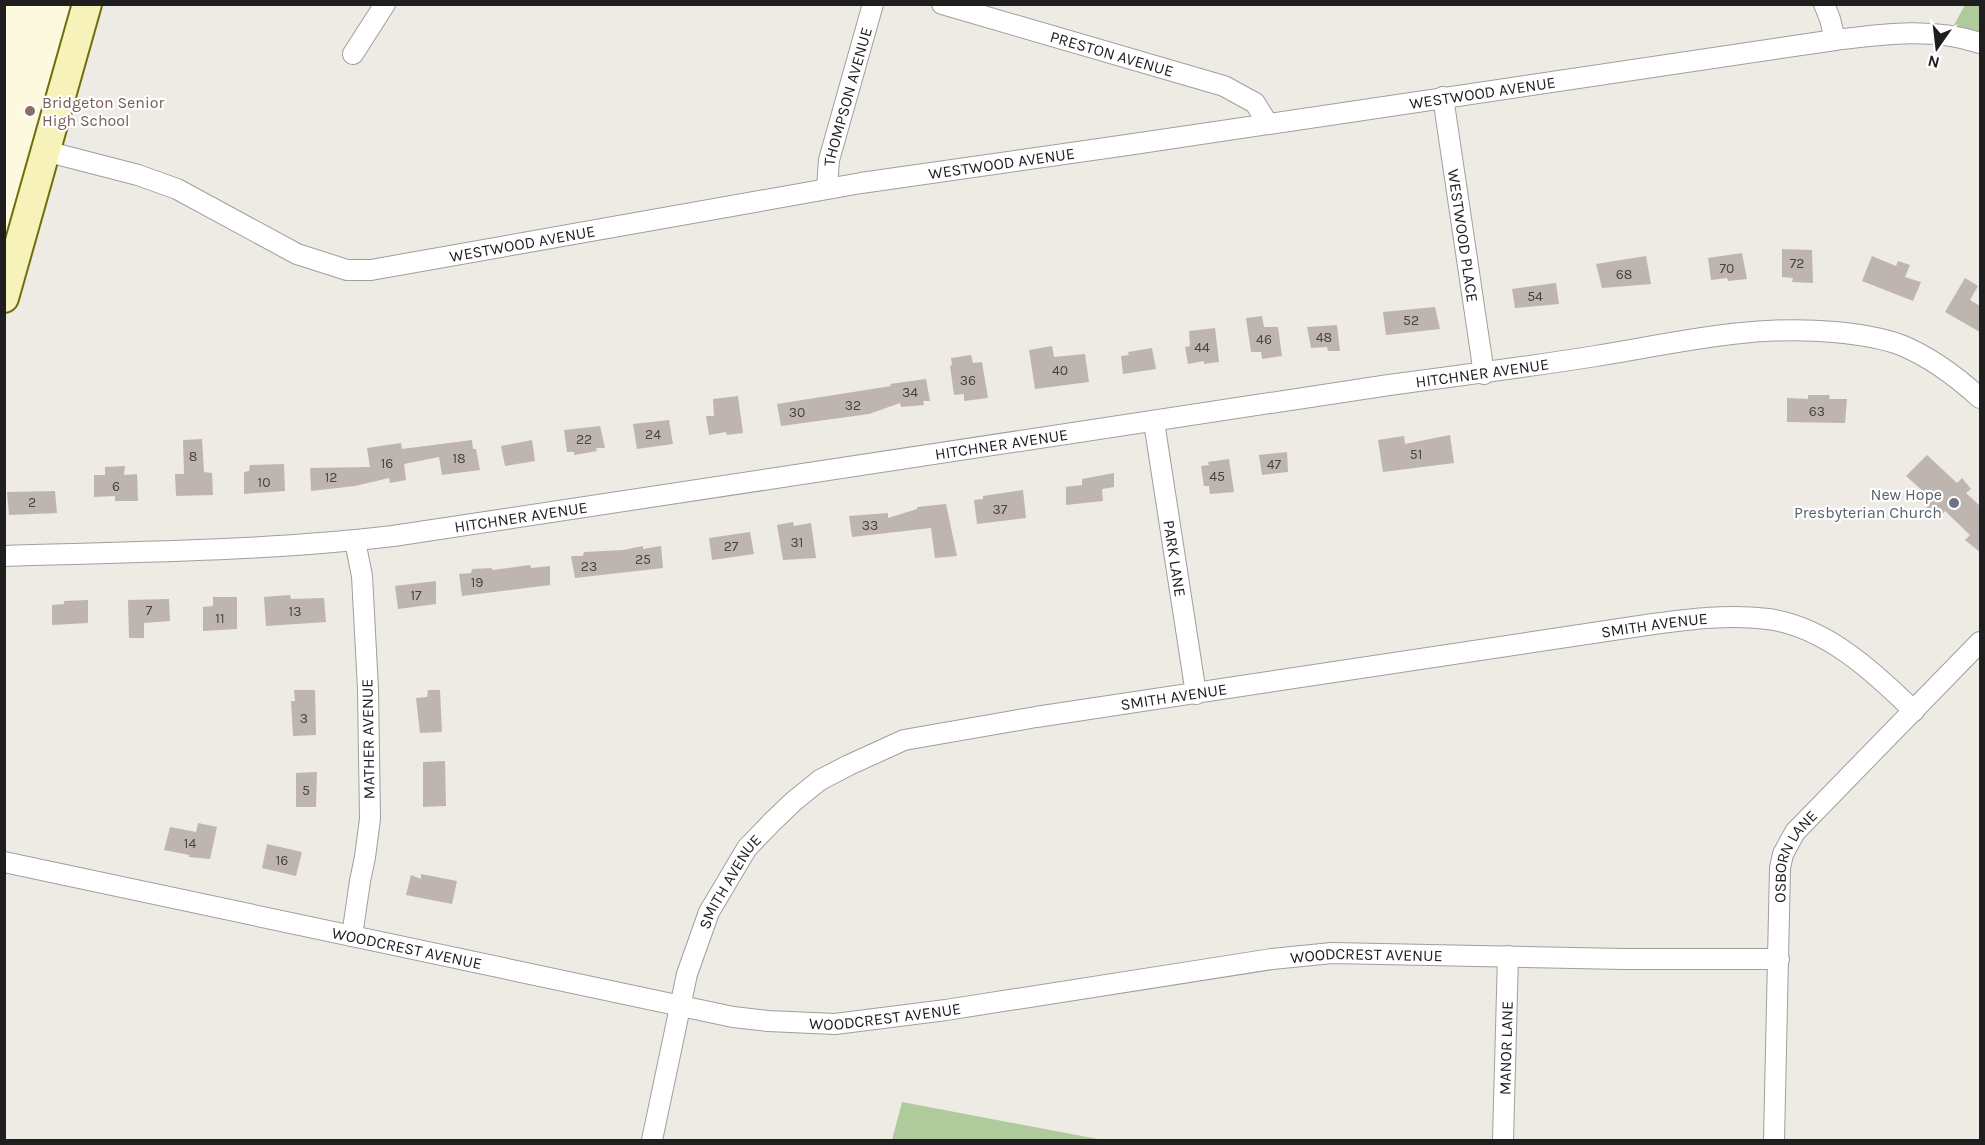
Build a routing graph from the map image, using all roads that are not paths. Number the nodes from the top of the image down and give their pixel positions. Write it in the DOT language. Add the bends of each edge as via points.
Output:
graph roads {
  1 [pos="87,4"];
  2 [pos="385,4"];
  3 [pos="873,4"];
  4 [pos="942,4"];
  5 [pos="1824,4"];
  6 [pos="1835,40"];
  7 [pos="1980,43"];
  8 [pos="353,54"];
  9 [pos="1443,97"];
  10 [pos="1268,124"];
  11 [pos="45,151"];
  12 [pos="827,188"];
  13 [pos="4,298"];
  14 [pos="1484,374"];
  15 [pos="1980,398"];
  16 [pos="1154,422"];
  17 [pos="355,541"];
  18 [pos="4,556"];
  19 [pos="1980,642"];
  20 [pos="1196,694"];
  21 [pos="1914,711"];
  22 [pos="4,862"];
  23 [pos="352,936"];
  24 [pos="1508,956"];
  25 [pos="1779,959"];
  26 [pos="680,1006"];
  27 [pos="652,1140"];
  28 [pos="1503,1140"];
  29 [pos="1774,1140"];
  1 -- 11 [label="main road"];
  2 -- 8 [label="street"];
  3 -- 12 [label="street, THOMPSON AVENUE" via="829,160"];
  4 -- 10 [label="street, PRESTON AVENUE" via="1224,86 1255,103"];
  5 -- 6 [label="street"];
  6 -- 7 [label="street, WESTWOOD AVENUE" via="1919,33"];
  6 -- 9 [label="street, WESTWOOD AVENUE"];
  9 -- 10 [label="street, WESTWOOD AVENUE"];
  9 -- 14 [label="street, WESTWOOD PLACE"];
  10 -- 12 [label="street, WESTWOOD AVENUE"];
  11 -- 12 [label="street, WESTWOOD AVENUE" via="177,189 276,244 347,270 390,268"];
  11 -- 13 [label="main road"];
  14 -- 15 [label="street, HITCHNER AVENUE" via="1755,330 1801,329 1868,336 1901,345 1949,372"];
  14 -- 16 [label="street, HITCHNER AVENUE"];
  16 -- 17 [label="street, HITCHNER AVENUE"];
  16 -- 20 [label="street, PARK LANE"];
  17 -- 18 [label="street, HITCHNER AVENUE"];
  17 -- 23 [label="street, MATHER AVENUE" via="362,576 370,819"];
  19 -- 21 [label="street, OSBORN LANE"];
  20 -- 21 [label="street, SMITH AVENUE" via="1653,624 1740,617 1791,624 1823,639 1856,659"];
  20 -- 26 [label="street, SMITH AVENUE" via="904,740 820,780 747,848 728,877 697,942"];
  21 -- 25 [label="street, OSBORN LANE" via="1795,832 1782,854"];
  22 -- 23 [label="street, WOODCREST AVENUE"];
  23 -- 26 [label="street, WOODCREST AVENUE"];
  24 -- 25 [label="street, WOODCREST AVENUE"];
  24 -- 26 [label="street, WOODCREST AVENUE" via="1332,953 1272,959 835,1024 733,1017"];
  24 -- 28 [label="street, MANOR LANE"];
  25 -- 29 [label="street, OSBORN LANE"];
  26 -- 27 [label="street, SMITH AVENUE"];
}
